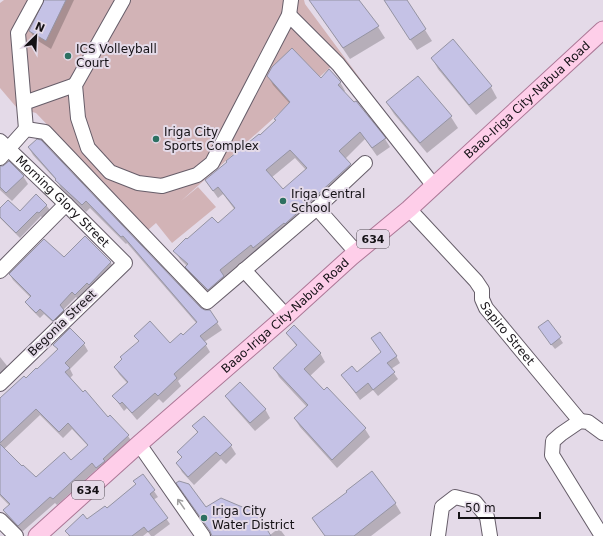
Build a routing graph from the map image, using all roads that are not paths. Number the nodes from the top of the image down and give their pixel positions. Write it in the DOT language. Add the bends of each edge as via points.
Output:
graph roads {
  1 [pos="36,0"];
  2 [pos="123,0"];
  3 [pos="291,0"];
  4 [pos="289,15"];
  5 [pos="603,30"];
  6 [pos="75,85"];
  7 [pos="24,103"];
  8 [pos="26,129"];
  9 [pos="3,150"];
  10 [pos="365,163"];
  11 [pos="434,186"];
  12 [pos="66,204"];
  13 [pos="317,208"];
  14 [pos="408,210"];
  15 [pos="356,252"];
  16 [pos="125,263"];
  17 [pos="244,270"];
  18 [pos="0,271"];
  19 [pos="286,316"];
  20 [pos="0,384"];
  21 [pos="580,421"];
  22 [pos="603,433"];
  23 [pos="138,444"];
  24 [pos="0,520"];
  25 [pos="16,536"];
  26 [pos="37,536"];
  27 [pos="203,536"];
  28 [pos="438,536"];
  29 [pos="490,536"];
  30 [pos="602,536"];
  1 -- 7 [label="street" via="18,33"];
  2 -- 6 [label="street"];
  3 -- 4 [label="street"];
  4 -- 6 [label="street" via="212,164 197,176 162,186 138,183 110,172 88,148 78,118"];
  4 -- 11 [label="street" via="338,64"];
  5 -- 11 [label="main road, Baao-Iriga City-Nabua Road / 634"];
  6 -- 7 [label="street"];
  7 -- 8 [label="street"];
  8 -- 9 [label="street"];
  8 -- 17 [label="street" via="45,132 207,302"];
  9 -- 12 [label="street, Morning Glory Street"];
  10 -- 13 [label="street"];
  11 -- 14 [label="main road, Baao-Iriga City-Nabua Road / 634"];
  12 -- 16 [label="street, Morning Glory Street"];
  12 -- 18 [label="street"];
  13 -- 15 [label="street"];
  13 -- 17 [label="street"];
  14 -- 15 [label="main road, Baao-Iriga City-Nabua Road / 634"];
  14 -- 21 [label="street, Sapiro Street" via="476,281 482,290 486,308"];
  15 -- 19 [label="main road, Baao-Iriga City-Nabua Road / 634"];
  16 -- 20 [label="street, Begonia Street"];
  17 -- 19 [label="street"];
  19 -- 23 [label="main road, Baao-Iriga City-Nabua Road / 634"];
  21 -- 22 [label="street" via="588,422"];
  21 -- 30 [label="street" via="553,441 552,454"];
  23 -- 26 [label="main road, Baao-Iriga City-Nabua Road / 634"];
  27 -- 23 [label="street, one-way"];
  24 -- 25 [label="street"];
  28 -- 29 [label="street" via="442,507 455,497 475,502 487,517"];
}
